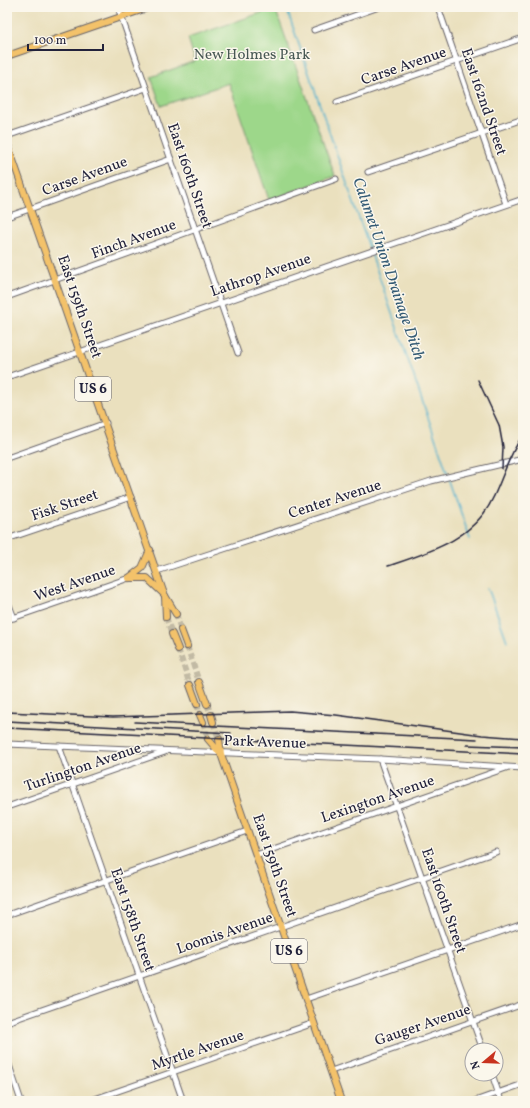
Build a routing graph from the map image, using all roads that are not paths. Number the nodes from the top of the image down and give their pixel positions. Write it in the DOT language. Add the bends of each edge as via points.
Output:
graph roads {
  1 [pos="118,7"];
  2 [pos="150,7"];
  3 [pos="379,7"];
  4 [pos="438,7"];
  5 [pos="122,17"];
  6 [pos="314,30"];
  7 [pos="523,38"];
  8 [pos="7,56"];
  9 [pos="457,61"];
  10 [pos="146,88"];
  11 [pos="338,102"];
  12 [pos="523,119"];
  13 [pos="481,133"];
  14 [pos="7,136"];
  15 [pos="7,143"];
  16 [pos="171,159"];
  17 [pos="368,172"];
  18 [pos="336,179"];
  19 [pos="523,199"];
  20 [pos="506,204"];
  21 [pos="31,209"];
  22 [pos="7,217"];
  23 [pos="196,230"];
  24 [pos="56,281"];
  25 [pos="7,297"];
  26 [pos="221,303"];
  27 [pos="81,352"];
  28 [pos="238,353"];
  29 [pos="7,377"];
  30 [pos="106,423"];
  31 [pos="7,458"];
  32 [pos="523,459"];
  33 [pos="131,497"];
  34 [pos="7,539"];
  35 [pos="150,550"];
  36 [pos="156,570"];
  37 [pos="129,578"];
  38 [pos="164,594"];
  39 [pos="7,600"];
  40 [pos="176,614"];
  41 [pos="166,617"];
  42 [pos="14,618"];
  43 [pos="7,620"];
  44 [pos="182,630"];
  45 [pos="172,634"];
  46 [pos="187,646"];
  47 [pos="178,649"];
  48 [pos="199,682"];
  49 [pos="190,685"];
  50 [pos="197,704"];
  51 [pos="207,704"];
  52 [pos="211,715"];
  53 [pos="214,722"];
  54 [pos="219,739"];
  55 [pos="208,740"];
  56 [pos="7,744"];
  57 [pos="59,746"];
  58 [pos="167,752"];
  59 [pos="221,754"];
  60 [pos="380,759"];
  61 [pos="508,767"];
  62 [pos="523,768"];
  63 [pos="72,784"];
  64 [pos="7,807"];
  65 [pos="397,807"];
  66 [pos="248,831"];
  67 [pos="496,852"];
  68 [pos="256,855"];
  69 [pos="422,877"];
  70 [pos="106,880"];
  71 [pos="7,915"];
  72 [pos="523,924"];
  73 [pos="281,928"];
  74 [pos="448,950"];
  75 [pos="139,976"];
  76 [pos="306,999"];
  77 [pos="523,1004"];
  78 [pos="473,1021"];
  79 [pos="7,1022"];
  80 [pos="314,1023"];
  81 [pos="480,1042"];
  82 [pos="7,1060"];
  83 [pos="331,1071"];
  84 [pos="173,1072"];
  85 [pos="495,1082"];
  86 [pos="523,1084"];
  87 [pos="498,1093"];
  88 [pos="21,1101"];
  89 [pos="89,1101"];
  90 [pos="183,1101"];
  91 [pos="341,1101"];
  92 [pos="475,1101"];
  93 [pos="501,1101"];
  1 -- 5 [label="street, East 160th Street"];
  2 -- 5 [label="main road"];
  3 -- 6 [label="street"];
  4 -- 9 [label="street, East 162nd Street"];
  5 -- 8 [label="main road"];
  5 -- 10 [label="street, East 160th Street"];
  7 -- 9 [label="street, Carse Avenue"];
  9 -- 11 [label="street, Carse Avenue"];
  9 -- 13 [label="street, East 162nd Street"];
  10 -- 14 [label="street"];
  10 -- 16 [label="street, East 160th Street"];
  12 -- 13 [label="street"];
  13 -- 17 [label="street"];
  13 -- 20 [label="street, East 162nd Street"];
  15 -- 21 [label="main road, East 159th Street / US 6"];
  16 -- 21 [label="street, Carse Avenue"];
  16 -- 23 [label="street, East 160th Street"];
  18 -- 23 [label="street, Finch Avenue"];
  19 -- 20 [label="street, Lathrop Avenue"];
  20 -- 26 [label="street, Lathrop Avenue"];
  21 -- 22 [label="street, Carse Avenue"];
  21 -- 24 [label="main road, East 159th Street / US 6"];
  23 -- 24 [label="street, Finch Avenue"];
  23 -- 26 [label="street, East 160th Street"];
  24 -- 25 [label="street, Finch Avenue"];
  24 -- 27 [label="main road, East 159th Street / US 6"];
  26 -- 27 [label="street, Lathrop Avenue"];
  26 -- 28 [label="street, East 160th Street"];
  27 -- 29 [label="street, Lathrop Avenue"];
  27 -- 30 [label="main road, East 159th Street / US 6"];
  30 -- 31 [label="street"];
  30 -- 33 [label="main road, East 159th Street / US 6"];
  32 -- 36 [label="street, Center Avenue" via="440,479"];
  33 -- 34 [label="street, Fisk Street"];
  33 -- 35 [label="main road, East 159th Street / US 6"];
  35 -- 36 [label="main road, East 159th Street / US 6"];
  35 -- 37 [label="main road" via="142,568"];
  36 -- 38 [label="main road, East 159th Street / US 6"];
  37 -- 38 [label="main road" via="147,578"];
  37 -- 42 [label="street, West Avenue"];
  38 -- 40 [label="main road, East 159th Street / US 6"];
  38 -- 41 [label="main road, East 159th Street / US 6"];
  39 -- 42 [label="street"];
  42 -- 43 [label="street, West Avenue"];
  44 -- 46 [label="main road"];
  45 -- 47 [label="main road"];
  48 -- 51 [label="main road"];
  49 -- 50 [label="main road"];
  52 -- 53 [label="main road"];
  54 -- 59 [label="main road, East 159th Street / US 6"];
  55 -- 59 [label="main road, East 159th Street / US 6"];
  56 -- 57 [label="street, Park Avenue"];
  57 -- 58 [label="street, Park Avenue"];
  57 -- 63 [label="street, East 158th Street"];
  58 -- 59 [label="street, Park Avenue"];
  58 -- 63 [label="street, Turlington Avenue"];
  59 -- 60 [label="street, Park Avenue"];
  59 -- 66 [label="main road, East 159th Street / US 6"];
  60 -- 61 [label="street, Park Avenue"];
  60 -- 65 [label="street, East 160th Street"];
  61 -- 62 [label="street, Park Avenue"];
  61 -- 65 [label="street, Lexington Avenue"];
  63 -- 64 [label="street, Turlington Avenue"];
  63 -- 70 [label="street, East 158th Street"];
  65 -- 68 [label="street, Lexington Avenue"];
  65 -- 69 [label="street, East 160th Street"];
  66 -- 68 [label="main road, East 159th Street / US 6"];
  66 -- 70 [label="street"];
  67 -- 69 [label="street, Loomis Avenue"];
  68 -- 73 [label="main road, East 159th Street / US 6"];
  69 -- 73 [label="street, Loomis Avenue"];
  69 -- 74 [label="street, East 160th Street"];
  70 -- 71 [label="street"];
  70 -- 75 [label="street, East 158th Street"];
  72 -- 74 [label="street"];
  73 -- 75 [label="street, Loomis Avenue"];
  73 -- 76 [label="main road, East 159th Street / US 6"];
  74 -- 76 [label="street"];
  74 -- 78 [label="street, East 160th Street"];
  75 -- 79 [label="street, Loomis Avenue"];
  75 -- 84 [label="street, East 158th Street"];
  76 -- 80 [label="main road, East 159th Street / US 6"];
  77 -- 78 [label="street, Gauger Avenue"];
  78 -- 81 [label="street, East 160th Street"];
  78 -- 83 [label="street, Gauger Avenue"];
  80 -- 83 [label="main road, East 159th Street / US 6"];
  80 -- 84 [label="street, Myrtle Avenue"];
  82 -- 88 [label="street"];
  83 -- 91 [label="main road, East 159th Street / US 6"];
  84 -- 89 [label="street, Myrtle Avenue"];
  84 -- 90 [label="street, East 158th Street"];
  85 -- 87 [label="street"];
  86 -- 87 [label="street"];
  87 -- 92 [label="street"];
  87 -- 93 [label="street"];
}
